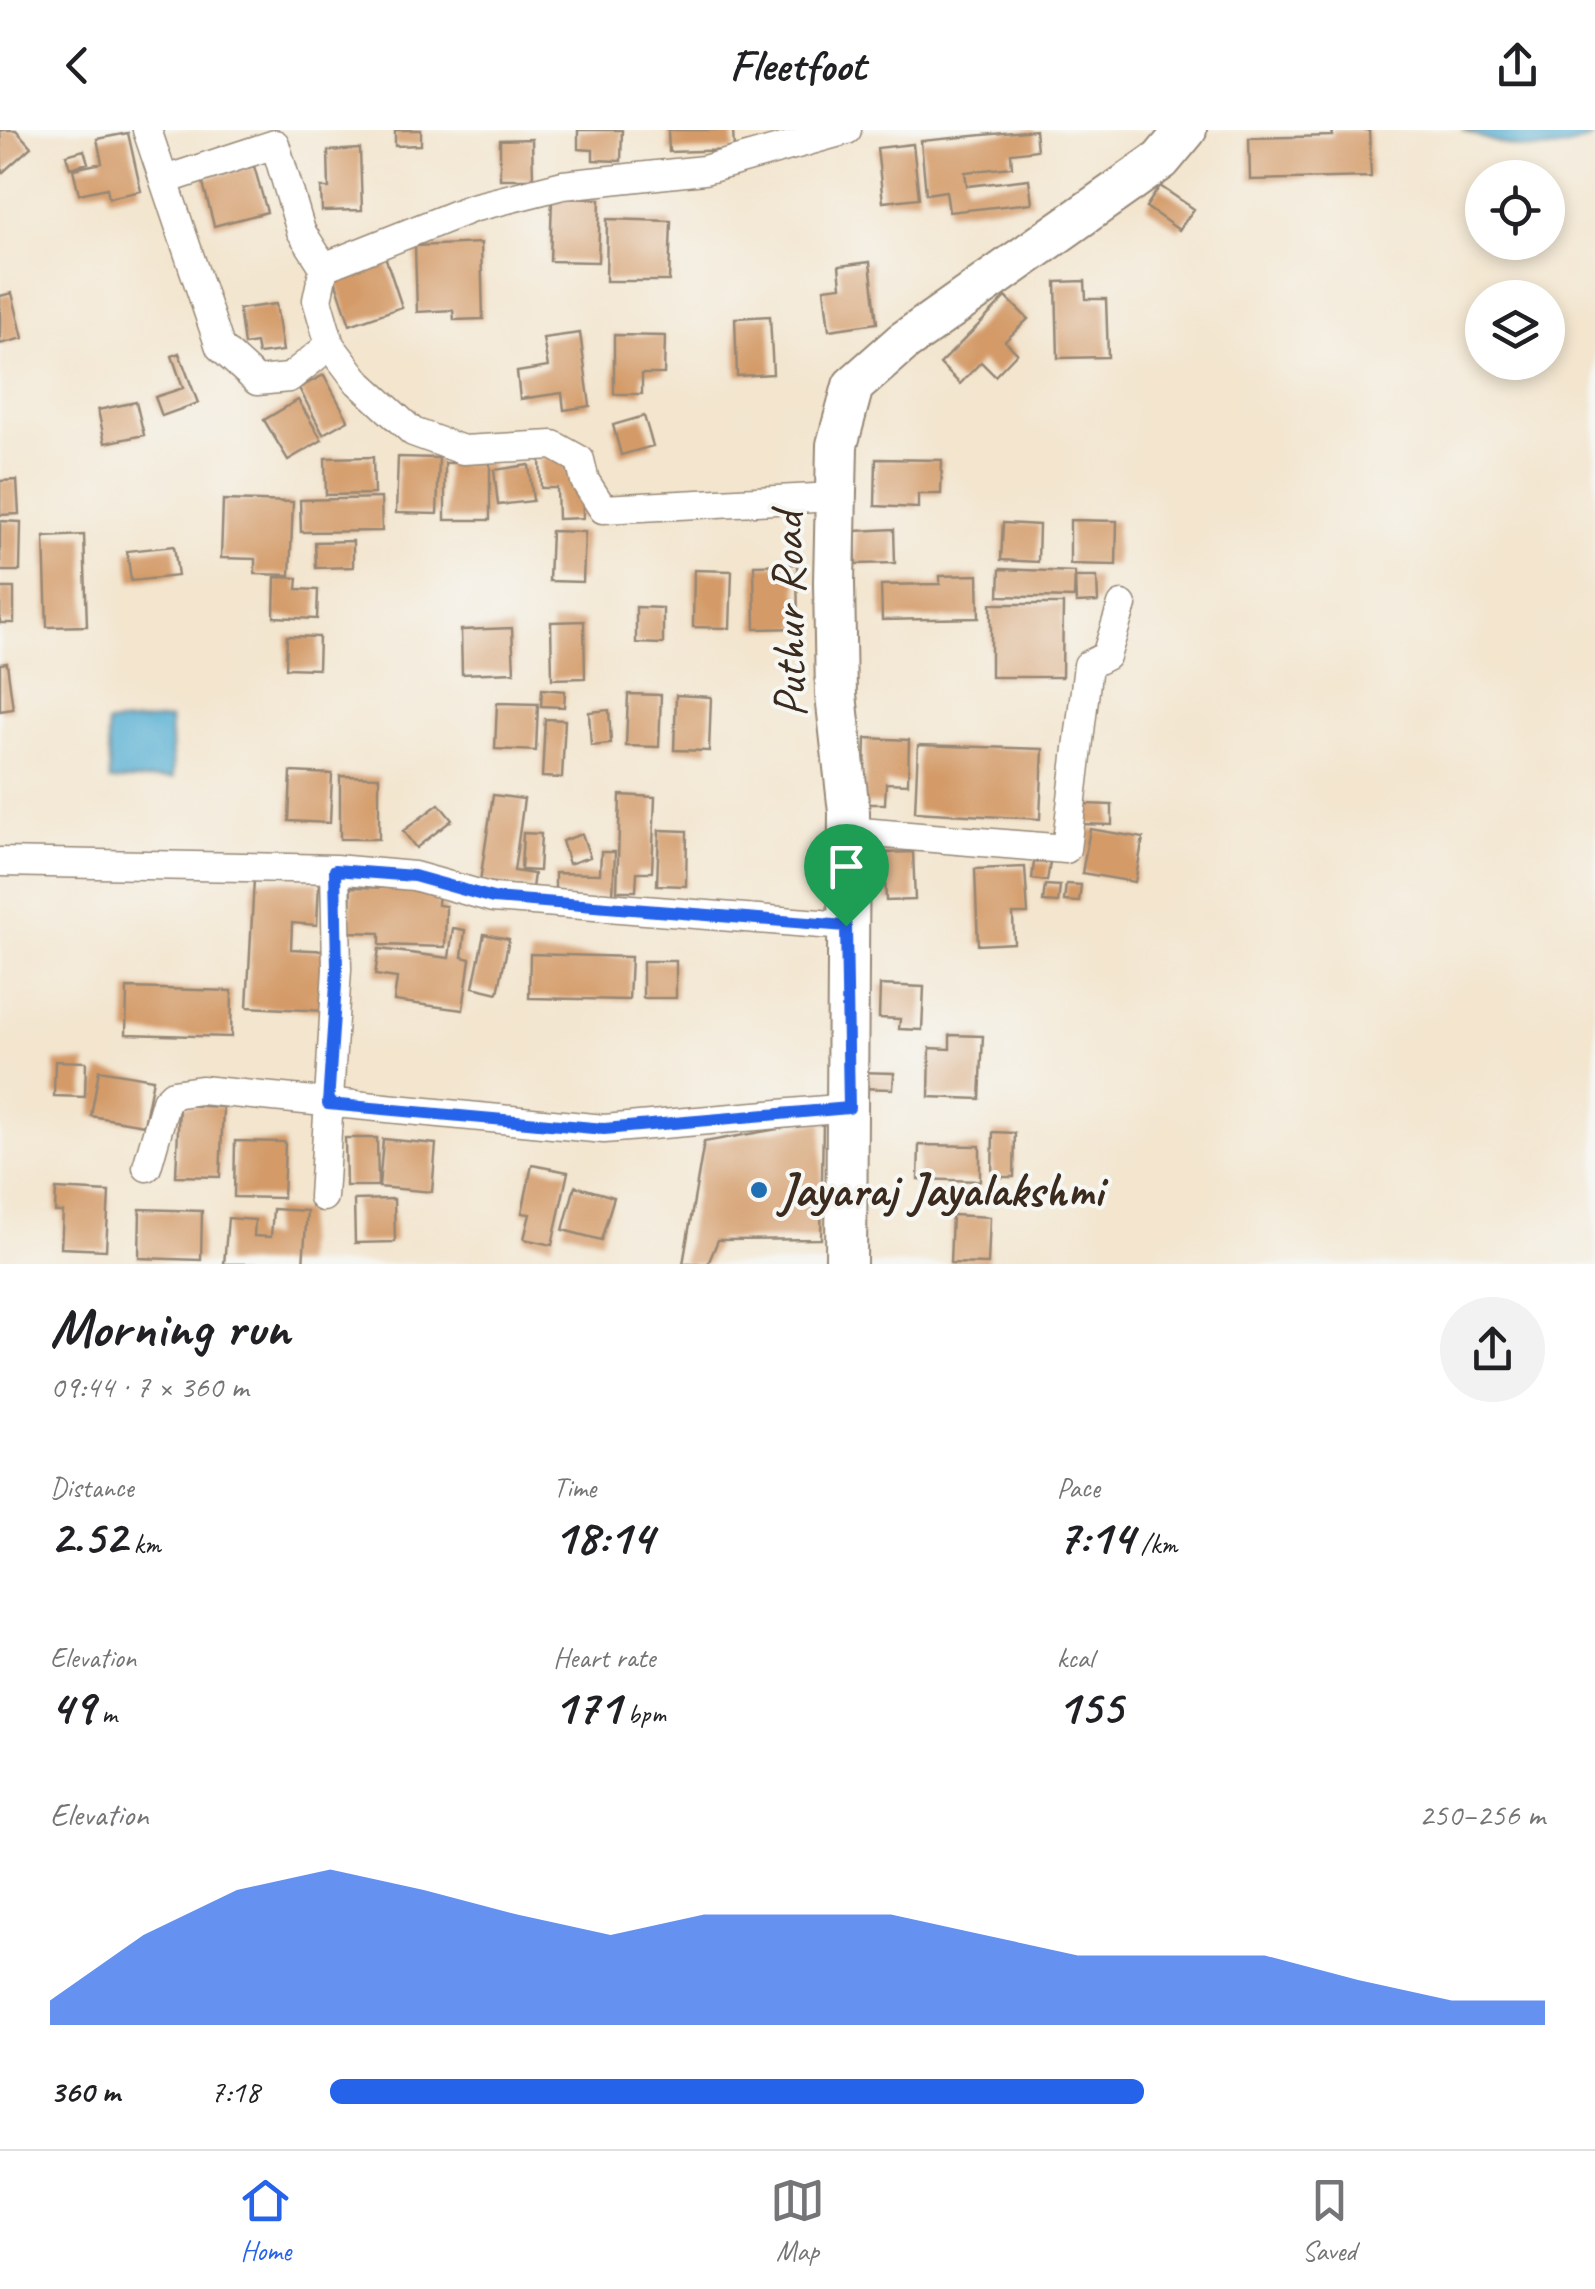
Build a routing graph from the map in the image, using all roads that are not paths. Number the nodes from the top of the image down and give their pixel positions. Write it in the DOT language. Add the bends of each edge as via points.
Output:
graph roads {
  1 [pos="147,130"];
  2 [pos="847,130"];
  3 [pos="1186,130"];
  4 [pos="164,180"];
  5 [pos="324,267"];
  6 [pos="330,345"];
  7 [pos="836,497"];
  8 [pos="1122,605"];
  9 [pos="849,830"];
  10 [pos="0,862"];
  11 [pos="335,870"];
  12 [pos="846,926"];
  13 [pos="328,1104"];
  14 [pos="849,1108"];
  15 [pos="147,1167"];
  16 [pos="323,1197"];
  17 [pos="846,1264"];
  1 -- 4 [label="street"];
  2 -- 5 [label="street" via="704,170 563,185 472,208"];
  3 -- 7 [label="street, Puthur Road" via="1161,160 903,342 854,386 837,445"];
  4 -- 5 [label="street" via="274,144 301,231"];
  4 -- 6 [label="street" via="220,347 257,381 290,378"];
  5 -- 6 [label="street" via="318,300"];
  6 -- 7 [label="street" via="358,382 413,432 463,450 553,445 580,460 603,509"];
  7 -- 9 [label="street, Puthur Road" via="836,696"];
  8 -- 9 [label="street" via="1106,656 1088,665 1066,849"];
  9 -- 12 [label="street, Puthur Road"];
  10 -- 11 [label="street"];
  11 -- 12 [label="street" via="414,876 493,898"];
  11 -- 13 [label="street"];
  12 -- 14 [label="street, Puthur Road"];
  13 -- 14 [label="street" via="604,1129"];
  13 -- 15 [label="street" via="201,1090 173,1094 159,1113"];
  13 -- 16 [label="street"];
  14 -- 17 [label="street, Puthur Road"];
}
